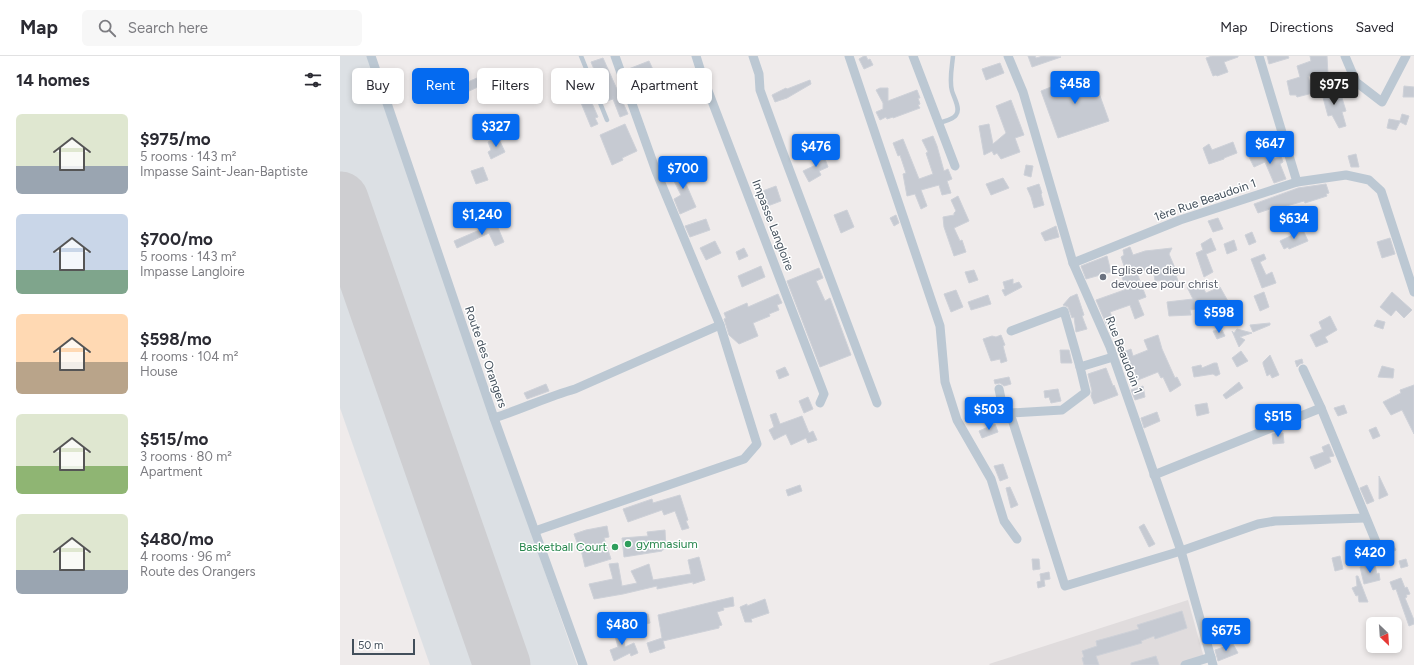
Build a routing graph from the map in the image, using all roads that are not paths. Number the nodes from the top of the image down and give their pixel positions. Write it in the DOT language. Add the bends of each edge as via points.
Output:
graph roads {
  1 [pos="371,56"];
  2 [pos="581,56"];
  3 [pos="615,56"];
  4 [pos="696,56"];
  5 [pos="752,56"];
  6 [pos="849,56"];
  7 [pos="913,56"];
  8 [pos="954,56"];
  9 [pos="1008,56"];
  10 [pos="1259,56"];
  11 [pos="1345,56"];
  12 [pos="1406,56"];
  13 [pos="607,120"];
  14 [pos="939,123"];
  15 [pos="955,166"];
  16 [pos="1297,182"];
  17 [pos="1073,263"];
  18 [pos="1414,292"];
  19 [pos="720,325"];
  20 [pos="1011,331"];
  21 [pos="1113,357"];
  22 [pos="1080,367"];
  23 [pos="1304,369"];
  24 [pos="999,388"];
  25 [pos="820,402"];
  26 [pos="877,403"];
  27 [pos="1321,408"];
  28 [pos="1010,413"];
  29 [pos="494,418"];
  30 [pos="1154,475"];
  31 [pos="1365,518"];
  32 [pos="535,531"];
  33 [pos="1017,539"];
  34 [pos="1181,551"];
  35 [pos="1383,559"];
  36 [pos="1212,661"];
  37 [pos="583,665"];
  38 [pos="1185,665"];
  1 -- 29 [label="street, Route des Orangers"];
  2 -- 13 [label="lane"];
  3 -- 19 [label="street" via="656,171"];
  4 -- 25 [label="street, Impasse Langloire" via="824,394"];
  5 -- 26 [label="street" via="759,74 760,90 777,138"];
  6 -- 33 [label="street" via="940,326 945,382 957,420 991,479 1004,521"];
  7 -- 14 [label="street"];
  8 -- 14 [label="lane" via="950,80 958,111 953,118"];
  9 -- 17 [label="street, Rue Beaudoin 1" via="1023,92"];
  10 -- 16 [label="street"];
  11 -- 12 [label="street" via="1356,82 1382,102"];
  14 -- 15 [label="street"];
  16 -- 17 [label="street, 1ère Rue Beaudoin 1" via="1180,220"];
  16 -- 18 [label="street, 1ère Rue Beaudoin 1" via="1346,175 1369,180 1381,191"];
  17 -- 21 [label="street, Rue Beaudoin 1"];
  19 -- 29 [label="street" via="575,389"];
  19 -- 32 [label="street" via="757,444 744,459"];
  20 -- 22 [label="street" via="1064,311"];
  21 -- 22 [label="street"];
  21 -- 30 [label="street, Rue Beaudoin 1"];
  22 -- 28 [label="street" via="1086,392 1062,410"];
  23 -- 27 [label="street"];
  24 -- 28 [label="street" via="1003,408"];
  27 -- 30 [label="street"];
  27 -- 31 [label="street"];
  28 -- 34 [label="street" via="1065,586"];
  29 -- 32 [label="street, Route des Orangers"];
  30 -- 34 [label="street, Rue Beaudoin 1"];
  31 -- 34 [label="street" via="1275,521 1258,524"];
  31 -- 35 [label="street"];
  32 -- 37 [label="street, Route des Orangers"];
  34 -- 36 [label="street, Rue Beaudoin 1"];
  36 -- 38 [label="street"];
}
